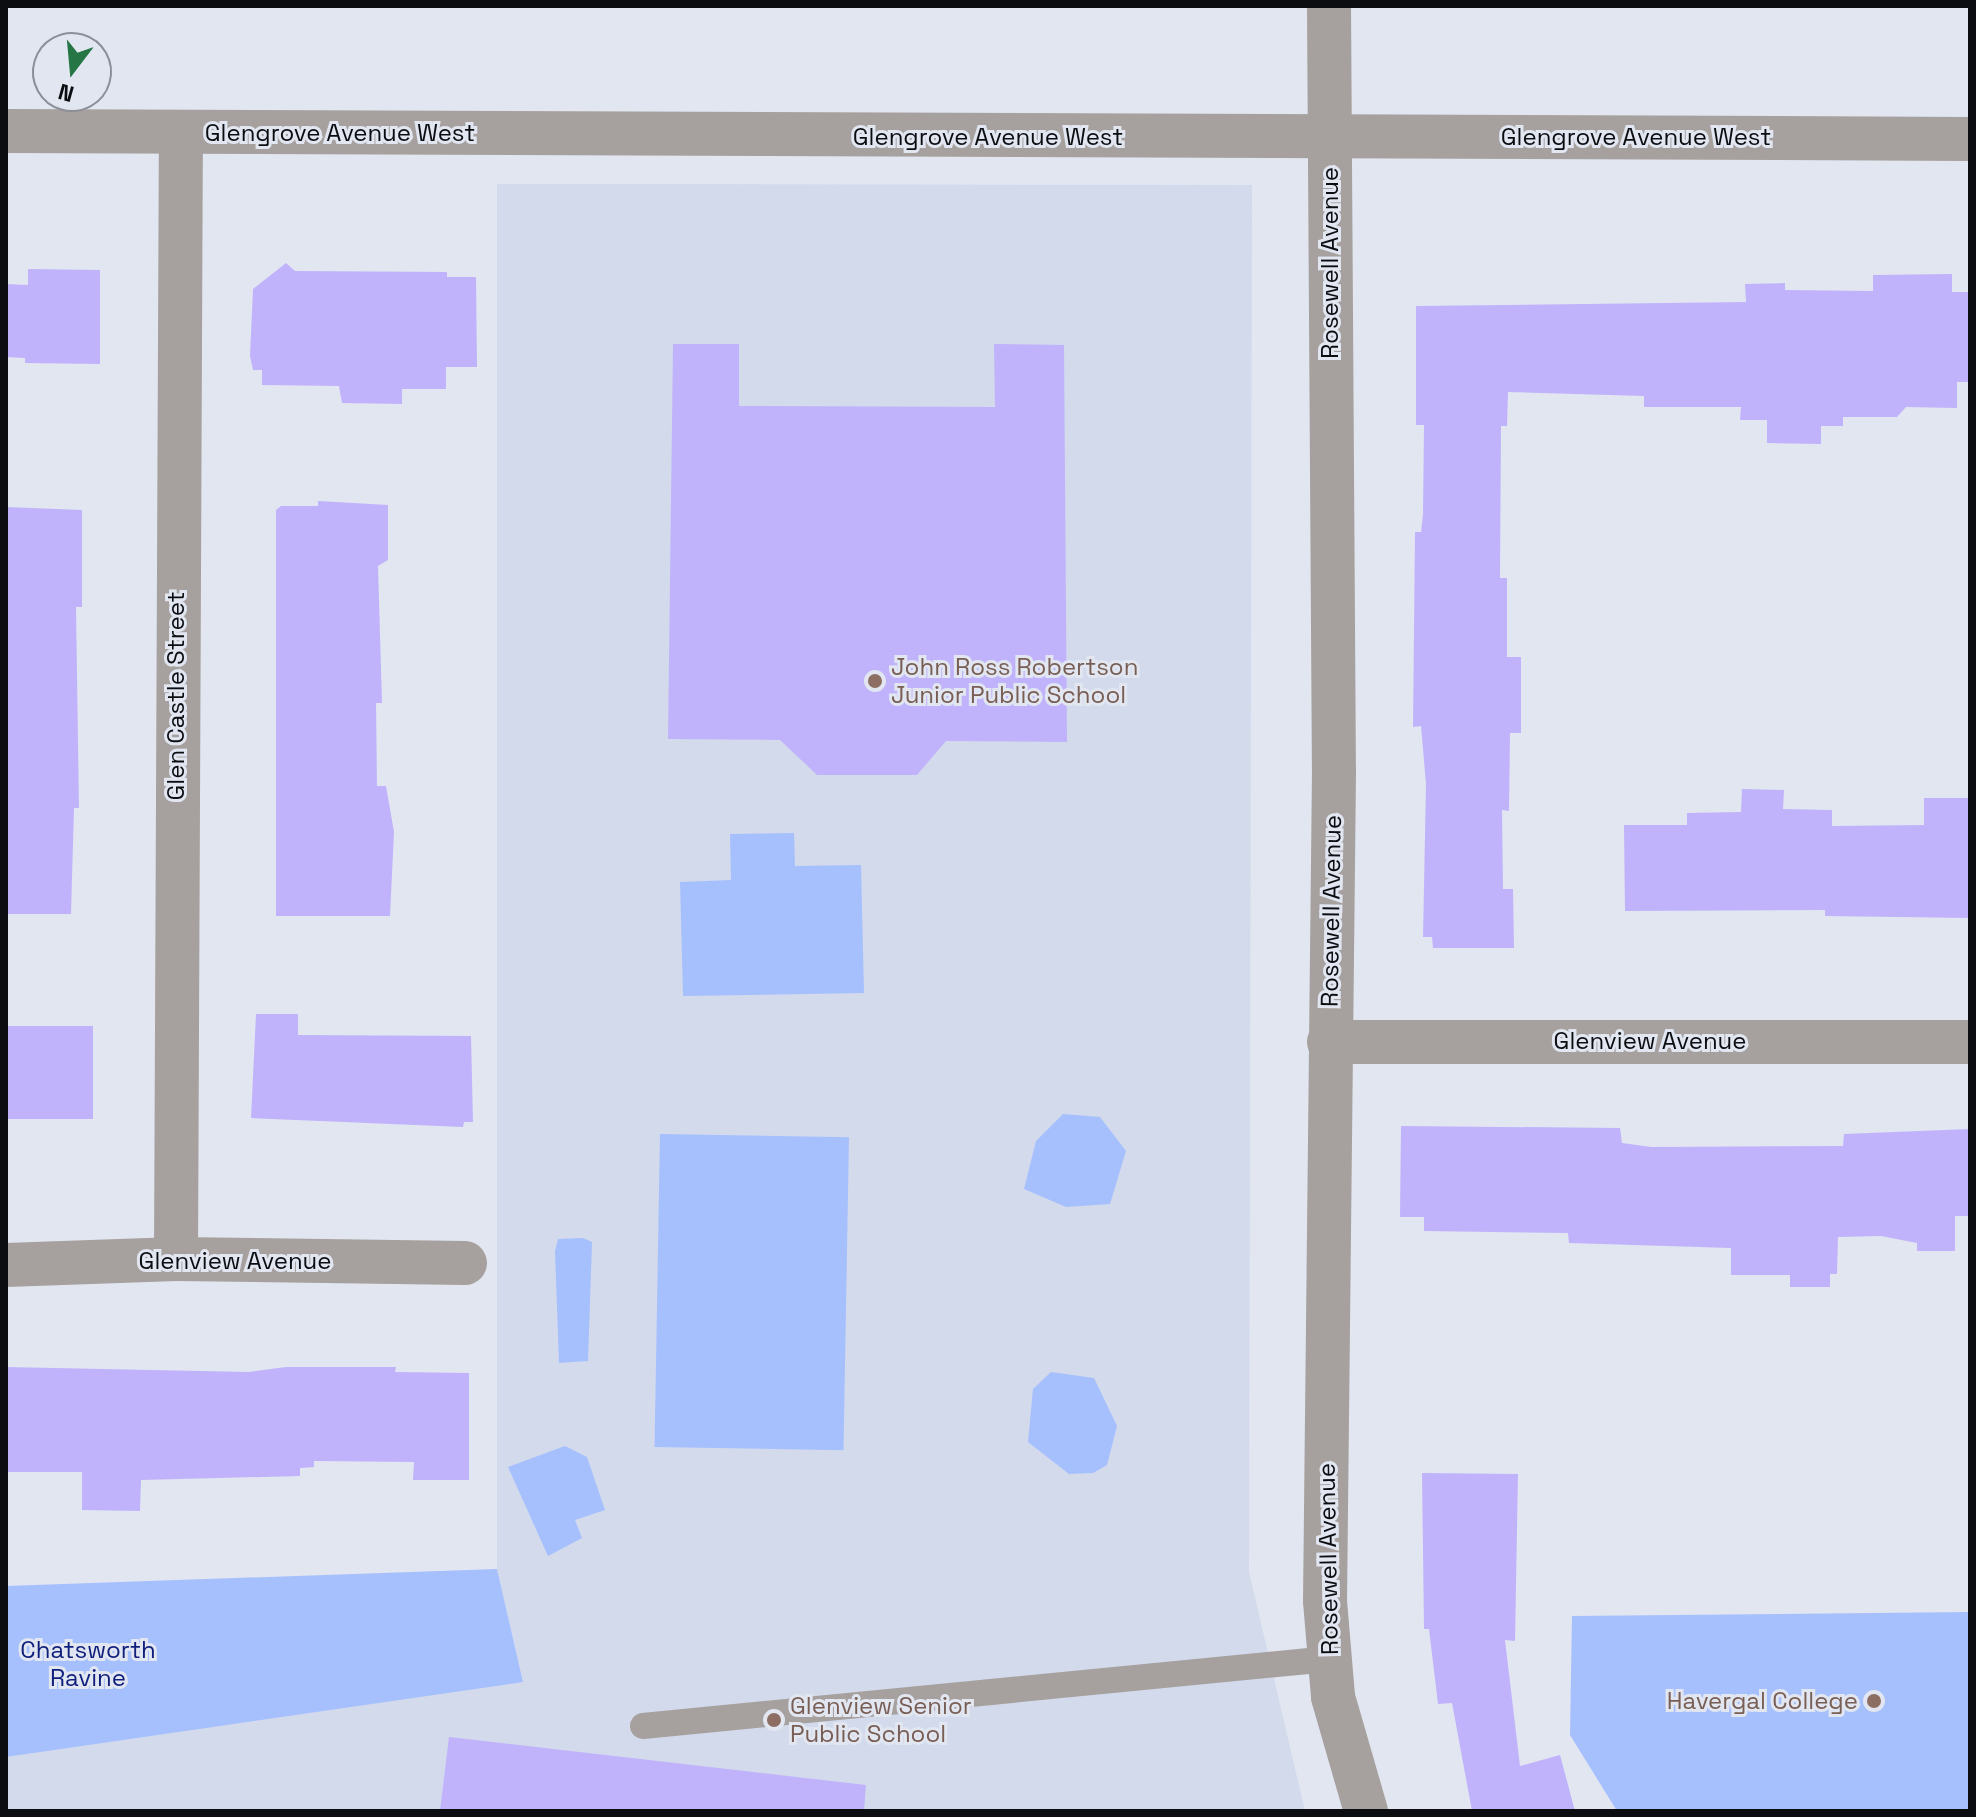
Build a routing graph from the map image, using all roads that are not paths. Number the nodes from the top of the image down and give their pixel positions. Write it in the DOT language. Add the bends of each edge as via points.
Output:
graph roads {
  1 [pos="1329,6"];
  2 [pos="6,131"];
  3 [pos="181,133"];
  4 [pos="1329,136"];
  5 [pos="1970,139"];
  6 [pos="1329,1042"];
  7 [pos="1970,1042"];
  8 [pos="176,1259"];
  9 [pos="465,1263"];
  10 [pos="6,1265"];
  11 [pos="1329,1659"];
  12 [pos="643,1726"];
  13 [pos="1366,1811"];
  1 -- 4 [label="street, Rosewell Avenue"];
  2 -- 3 [label="street, Glengrove Avenue West"];
  3 -- 4 [label="street, Glengrove Avenue West"];
  3 -- 8 [label="street, Glen Castle Street"];
  4 -- 5 [label="street, Glengrove Avenue West"];
  4 -- 6 [label="street, Rosewell Avenue" via="1334,771"];
  6 -- 7 [label="street, Glenview Avenue"];
  6 -- 11 [label="street, Rosewell Avenue"];
  8 -- 9 [label="street, Glenview Avenue"];
  8 -- 10 [label="street, Glenview Avenue"];
  11 -- 12 [label="lane"];
  11 -- 13 [label="street, Rosewell Avenue" via="1340,1727"];
}
